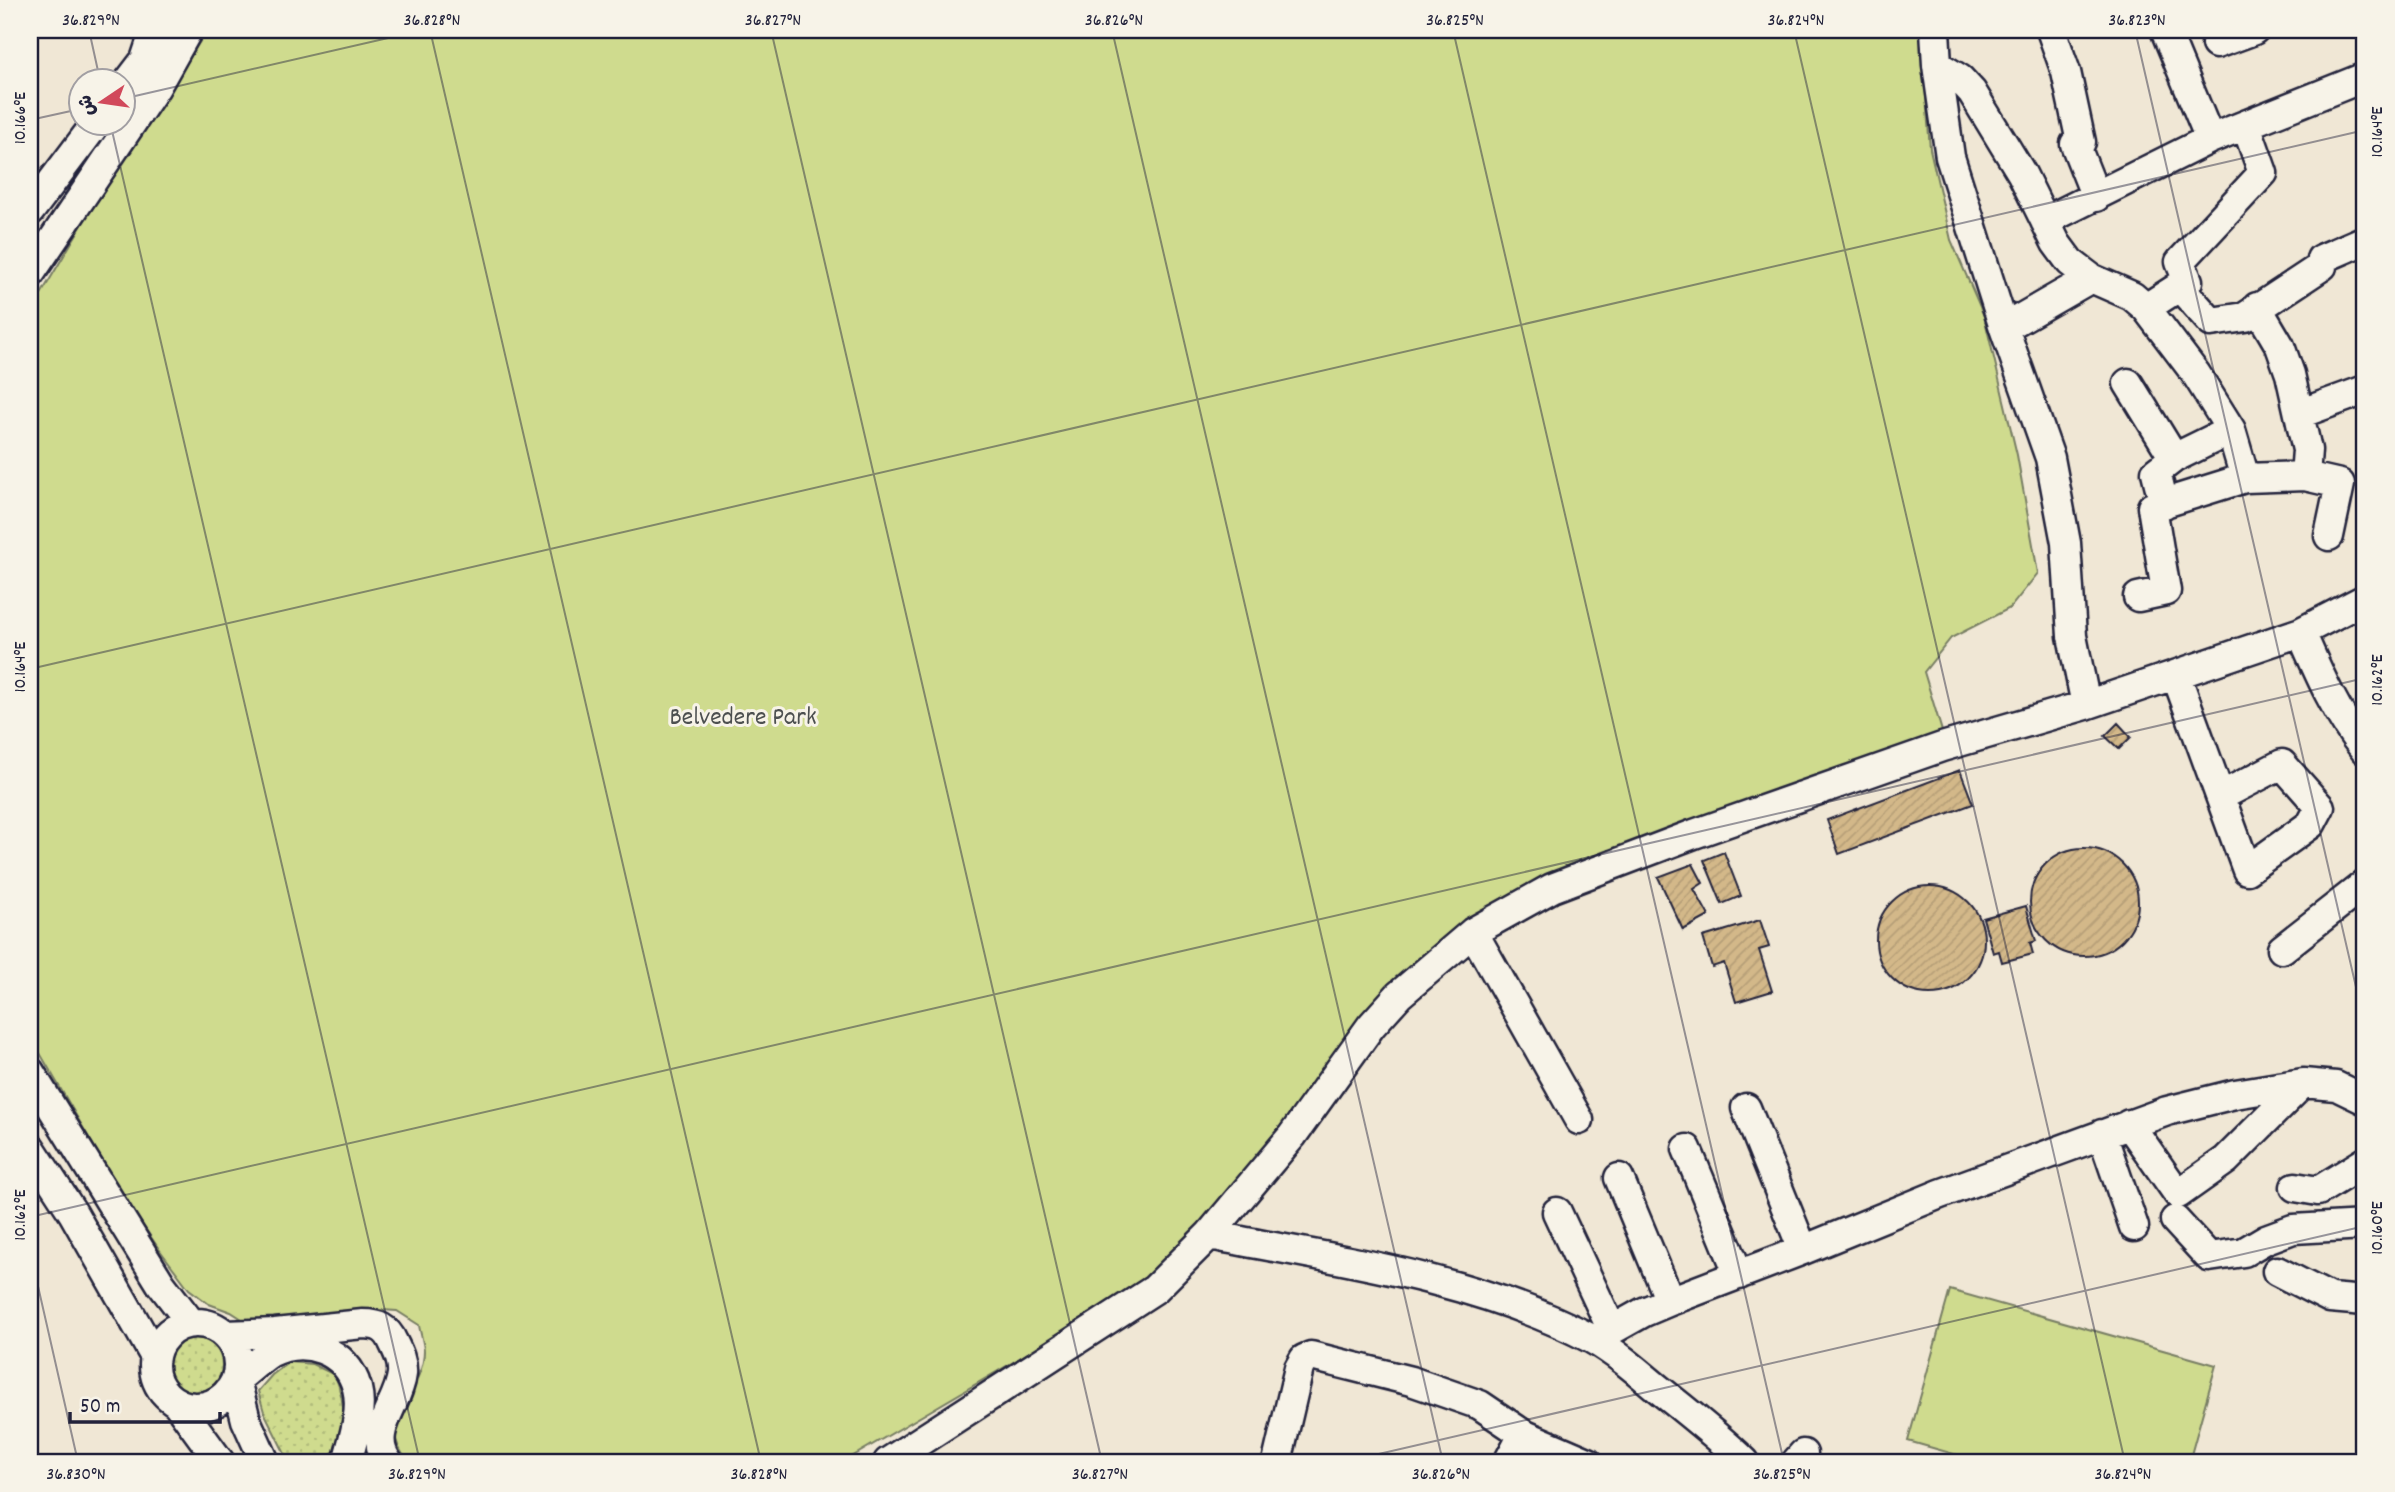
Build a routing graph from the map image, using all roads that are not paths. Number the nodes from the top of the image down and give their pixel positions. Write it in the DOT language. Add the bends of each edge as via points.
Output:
graph roads {
  1 [pos="155,30"];
  2 [pos="188,30"];
  3 [pos="1935,30"];
  4 [pos="2051,30"];
  5 [pos="2165,30"];
  6 [pos="2254,30"];
  7 [pos="2216,44"];
  8 [pos="1937,65"];
  9 [pos="136,72"];
  10 [pos="2365,78"];
  11 [pos="2246,125"];
  12 [pos="86,136"];
  13 [pos="2210,139"];
  14 [pos="2096,197"];
  15 [pos="30,211"];
  16 [pos="2045,221"];
  17 [pos="2365,240"];
  18 [pos="30,274"];
  19 [pos="2091,278"];
  20 [pos="2179,286"];
  21 [pos="2146,307"];
  22 [pos="2257,307"];
  23 [pos="2004,328"];
  24 [pos="2129,383"];
  25 [pos="2365,390"];
  26 [pos="2299,414"];
  27 [pos="2231,430"];
  28 [pos="2174,458"];
  29 [pos="2305,476"];
  30 [pos="2245,478"];
  31 [pos="2164,504"];
  32 [pos="2329,536"];
  33 [pos="2138,597"];
  34 [pos="2365,599"];
  35 [pos="2301,632"];
  36 [pos="2176,675"];
  37 [pos="2086,705"];
  38 [pos="2365,750"];
  39 [pos="2221,796"];
  40 [pos="2365,884"];
  41 [pos="1473,932"];
  42 [pos="2282,949"];
  43 [pos="30,1072"];
  44 [pos="2303,1083"];
  45 [pos="2365,1101"];
  46 [pos="1746,1108"];
  47 [pos="1579,1120"];
  48 [pos="2129,1124"];
  49 [pos="2102,1134"];
  50 [pos="30,1147"];
  51 [pos="1686,1149"];
  52 [pos="2365,1162"];
  53 [pos="1619,1178"];
  54 [pos="2295,1188"];
  55 [pos="1557,1212"];
  56 [pos="2175,1220"];
  57 [pos="2365,1225"];
  58 [pos="2134,1227"];
  59 [pos="1209,1235"];
  60 [pos="1803,1250"];
  61 [pos="2277,1271"];
  62 [pos="1739,1275"];
  63 [pos="1670,1301"];
  64 [pos="2365,1301"];
  65 [pos="191,1323"];
  66 [pos="226,1335"];
  67 [pos="1603,1335"];
  68 [pos="155,1357"];
  69 [pos="236,1380"];
  70 [pos="177,1403"];
  71 [pos="1522,1434"];
  72 [pos="897,1460"];
  73 [pos="220,1462"];
  74 [pos="265,1462"];
  75 [pos="348,1462"];
  76 [pos="388,1462"];
  77 [pos="1277,1462"];
  78 [pos="1508,1462"];
  79 [pos="1588,1462"];
  80 [pos="1745,1462"];
  1 -- 9 [label="street"];
  2 -- 18 [label="street" via="156,87"];
  3 -- 8 [label="street"];
  4 -- 14 [label="street" via="2066,72 2081,142 2075,144"];
  5 -- 13 [label="street"];
  6 -- 7 [label="street"];
  8 -- 16 [label="street" via="1972,92"];
  8 -- 23 [label="street" via="1950,157"];
  10 -- 11 [label="street"];
  11 -- 13 [label="street"];
  11 -- 20 [label="street" via="2263,173 2180,262 2188,281"];
  12 -- 15 [label="street"];
  13 -- 14 [label="street"];
  14 -- 16 [label="street"];
  16 -- 19 [label="street" via="2070,262"];
  17 -- 22 [label="street" via="2321,259 2322,266"];
  19 -- 21 [label="street"];
  19 -- 23 [label="street"];
  20 -- 21 [label="street"];
  20 -- 22 [label="street" via="2211,322 2245,317"];
  21 -- 27 [label="street"];
  22 -- 26 [label="street" via="2280,346"];
  23 -- 37 [label="street" via="2050,458 2059,497 2072,636"];
  24 -- 28 [label="street"];
  25 -- 26 [label="street"];
  26 -- 29 [label="street" via="2307,450"];
  27 -- 28 [label="street"];
  27 -- 30 [label="street"];
  28 -- 31 [label="street" via="2155,472"];
  29 -- 30 [label="street"];
  29 -- 32 [label="street" via="2340,484"];
  30 -- 31 [label="street"];
  31 -- 33 [label="street" via="2152,507 2166,590"];
  34 -- 35 [label="street"];
  35 -- 36 [label="street"];
  35 -- 38 [label="street" via="2318,673"];
  36 -- 37 [label="street"];
  36 -- 39 [label="street"];
  37 -- 41 [label="street" via="1942,747 1694,834 1552,888"];
  40 -- 42 [label="street"];
  41 -- 47 [label="street"];
  41 -- 59 [label="street" via="1399,995 1371,1026 1310,1113"];
  43 -- 65 [label="street" via="161,1284"];
  44 -- 45 [label="street" via="2336,1086"];
  44 -- 48 [label="street" via="2235,1094"];
  44 -- 48 [label="street" via="2226,1160 2178,1194"];
  46 -- 60 [label="street"];
  48 -- 49 [label="street"];
  49 -- 58 [label="street"];
  49 -- 60 [label="street"];
  50 -- 68 [label="street"];
  51 -- 62 [label="street"];
  52 -- 54 [label="street" via="2318,1191"];
  53 -- 63 [label="street"];
  55 -- 67 [label="street"];
  56 -- 57 [label="street" via="2209,1257 2244,1252 2293,1229"];
  59 -- 67 [label="street" via="1443,1284"];
  59 -- 72 [label="street" via="1154,1289"];
  60 -- 62 [label="street"];
  61 -- 64 [label="street" via="2330,1298"];
  62 -- 63 [label="street"];
  63 -- 67 [label="street"];
  65 -- 66 [label="street" via="210,1325"];
  65 -- 68 [label="street" via="170,1332"];
  66 -- 69 [label="street" via="237,1351"];
  66 -- 76 [label="street" via="363,1324 386,1329 399,1353 402,1376 382,1423 380,1437"];
  67 -- 80 [label="street" via="1619,1357"];
  68 -- 70 [label="street" via="161,1388"];
  69 -- 70 [label="street" via="219,1401 198,1407"];
  69 -- 74 [label="street" via="246,1420"];
  69 -- 75 [label="street" via="270,1353 295,1346 326,1350 345,1363 357,1388 357,1418"];
  70 -- 73 [label="street"];
  71 -- 77 [label="street" via="1480,1405 1411,1381 1311,1356 1299,1368"];
  71 -- 78 [label="street"];
  71 -- 79 [label="street"];
}
